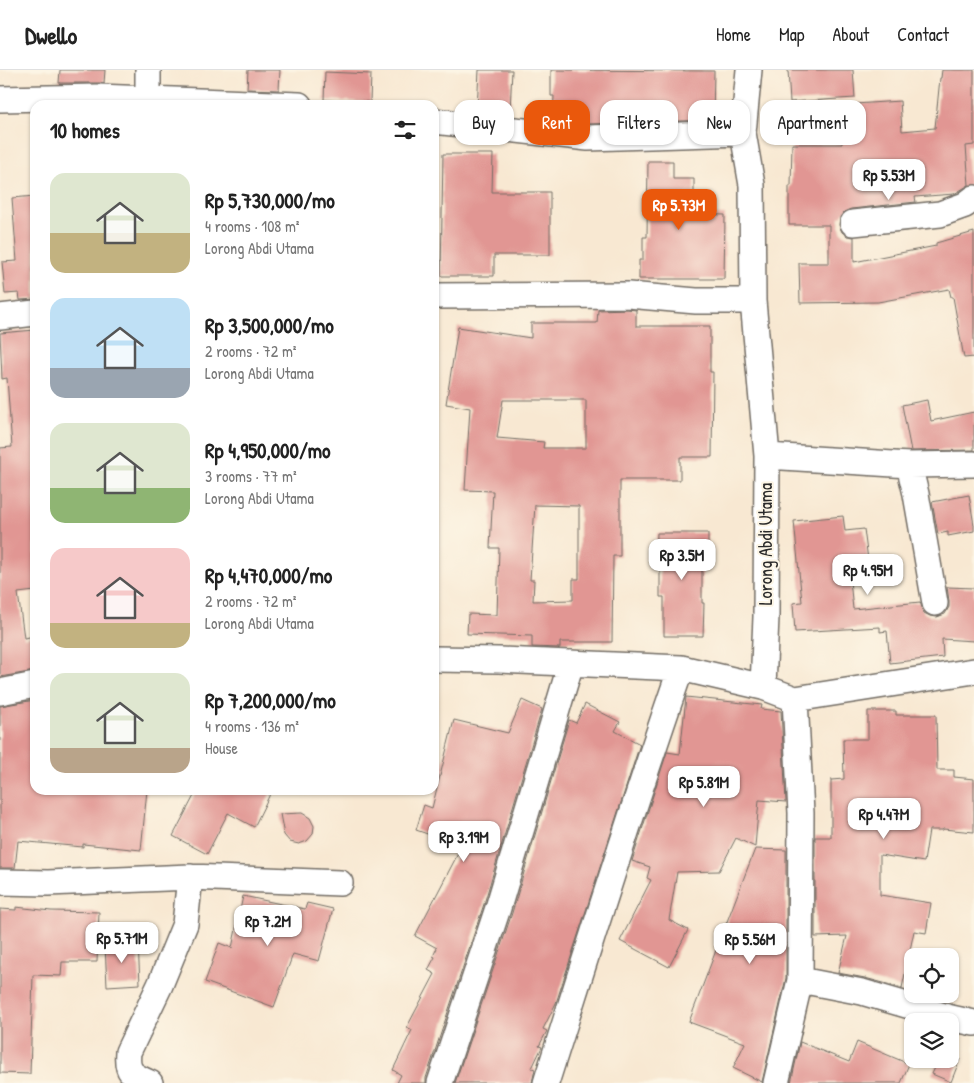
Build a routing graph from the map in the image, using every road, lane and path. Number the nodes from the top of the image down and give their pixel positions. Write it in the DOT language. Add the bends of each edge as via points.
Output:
graph roads {
  1 [pos="148,70"];
  2 [pos="749,70"];
  3 [pos="0,99"];
  4 [pos="148,99"];
  5 [pos="173,100"];
  6 [pos="746,100"];
  7 [pos="439,122"];
  8 [pos="688,135"];
  9 [pos="745,145"];
  10 [pos="974,198"];
  11 [pos="853,223"];
  12 [pos="439,296"];
  13 [pos="753,301"];
  14 [pos="30,314"];
  15 [pos="0,317"];
  16 [pos="767,456"];
  17 [pos="974,464"];
  18 [pos="909,465"];
  19 [pos="935,603"];
  20 [pos="439,659"];
  21 [pos="571,663"];
  22 [pos="681,668"];
  23 [pos="974,671"];
  24 [pos="30,686"];
  25 [pos="763,687"];
  26 [pos="0,692"];
  27 [pos="795,699"];
  28 [pos="190,877"];
  29 [pos="0,882"];
  30 [pos="340,883"];
  31 [pos="800,980"];
  32 [pos="974,1023"];
  33 [pos="150,1083"];
  34 [pos="440,1083"];
  35 [pos="546,1083"];
  36 [pos="776,1083"];
  1 -- 4 [label="street"];
  2 -- 6 [label="street, Lorong Abdi Utama"];
  3 -- 4 [label="street"];
  4 -- 5 [label="street"];
  7 -- 8 [label="street" via="588,138"];
  9 -- 13 [label="street, Lorong Abdi Utama" via="752,185"];
  10 -- 11 [label="street" via="965,205 940,214"];
  12 -- 13 [label="street" via="628,295 696,301"];
  13 -- 16 [label="street, Lorong Abdi Utama"];
  14 -- 15 [label="street"];
  16 -- 18 [label="street"];
  16 -- 25 [label="street, Lorong Abdi Utama"];
  17 -- 18 [label="street"];
  18 -- 19 [label="street"];
  20 -- 21 [label="street"];
  21 -- 22 [label="street"];
  21 -- 34 [label="street" via="498,908"];
  22 -- 25 [label="street"];
  22 -- 35 [label="street"];
  23 -- 27 [label="street"];
  24 -- 26 [label="street"];
  25 -- 27 [label="street"];
  27 -- 31 [label="street" via="801,813"];
  28 -- 29 [label="street"];
  28 -- 30 [label="street"];
  28 -- 33 [label="street" via="185,924 128,1052 127,1061 132,1075"];
  31 -- 32 [label="street" via="862,992"];
  31 -- 36 [label="street"];
}
